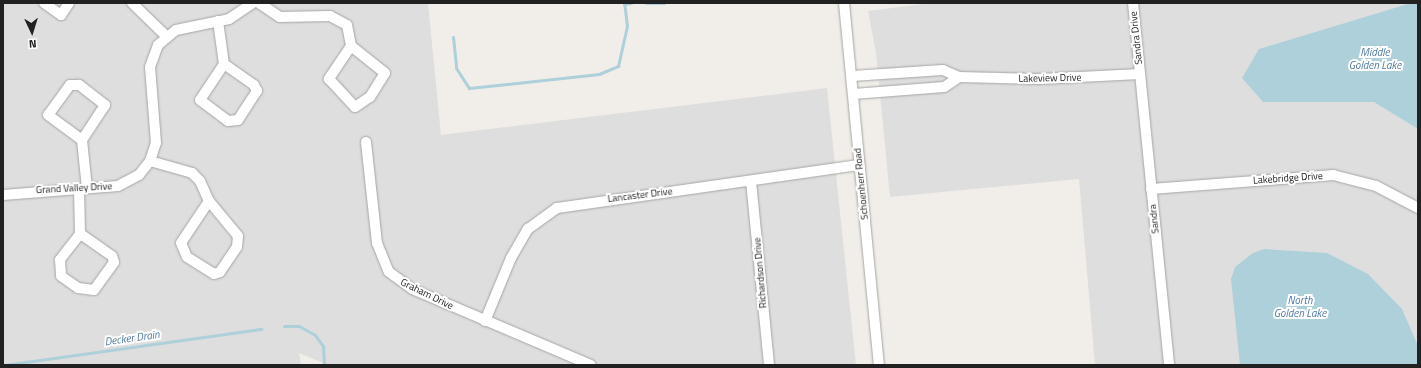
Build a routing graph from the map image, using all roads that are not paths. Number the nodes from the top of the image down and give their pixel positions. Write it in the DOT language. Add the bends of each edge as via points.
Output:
graph roads {
  1 [pos="44,3"];
  2 [pos="69,3"];
  3 [pos="132,3"];
  4 [pos="253,3"];
  5 [pos="259,3"];
  6 [pos="844,3"];
  7 [pos="1133,3"];
  8 [pos="218,21"];
  9 [pos="166,36"];
  10 [pos="351,46"];
  11 [pos="224,64"];
  12 [pos="1140,74"];
  13 [pos="852,76"];
  14 [pos="959,77"];
  15 [pos="853,94"];
  16 [pos="82,140"];
  17 [pos="366,142"];
  18 [pos="150,161"];
  19 [pos="859,165"];
  20 [pos="751,181"];
  21 [pos="83,189"];
  22 [pos="1151,189"];
  23 [pos="3,195"];
  24 [pos="209,201"];
  25 [pos="1418,208"];
  26 [pos="80,234"];
  27 [pos="485,321"];
  28 [pos="591,365"];
  29 [pos="769,365"];
  30 [pos="879,365"];
  31 [pos="1169,365"];
  1 -- 2 [label="street" via="61,15"];
  3 -- 9 [label="street"];
  4 -- 8 [label="street" via="238,15"];
  5 -- 10 [label="street" via="271,13 288,19 337,18 346,25"];
  6 -- 13 [label="street, Schoenherr Road"];
  7 -- 12 [label="street, Sandra Drive"];
  8 -- 9 [label="street" via="186,26"];
  8 -- 11 [label="street"];
  9 -- 18 [label="street, Grand Valley Drive" via="150,67 156,143"];
  10 -- 10 [label="street" via="329,78 355,107 370,97 385,73"];
  11 -- 11 [label="street" via="200,100 228,121 238,120 257,91 254,85"];
  12 -- 14 [label="street, Lakeview Drive" via="1039,79"];
  12 -- 22 [label="street, Sandra"];
  13 -- 14 [label="street, Lakeview Drive" via="943,70"];
  13 -- 15 [label="street, Schoenherr Road"];
  14 -- 15 [label="street, Lakeview Drive" via="944,86"];
  15 -- 19 [label="street, Schoenherr Road"];
  16 -- 16 [label="street" via="48,115 70,85 79,85 105,105"];
  16 -- 21 [label="street"];
  17 -- 27 [label="street, Graham Drive" via="377,243 383,264 412,289"];
  18 -- 21 [label="street, Grand Valley Drive" via="131,180"];
  18 -- 24 [label="street" via="192,173"];
  19 -- 20 [label="street, Lancaster Drive"];
  19 -- 30 [label="street, Schoenherr Road"];
  20 -- 27 [label="street, Lancaster Drive" via="581,203 550,211 535,221 519,243"];
  20 -- 29 [label="street, Richardson Drive"];
  21 -- 23 [label="street, Grand Valley Drive"];
  21 -- 26 [label="street"];
  22 -- 25 [label="street, Lakebridge Drive" via="1333,175 1376,186"];
  22 -- 31 [label="street, Sandra"];
  24 -- 24 [label="street" via="181,243 187,257 214,274 220,272 237,248 238,236"];
  26 -- 26 [label="street" via="60,260 61,276 78,288 94,290 114,262 112,256"];
  27 -- 28 [label="street, Graham Drive"];
}
